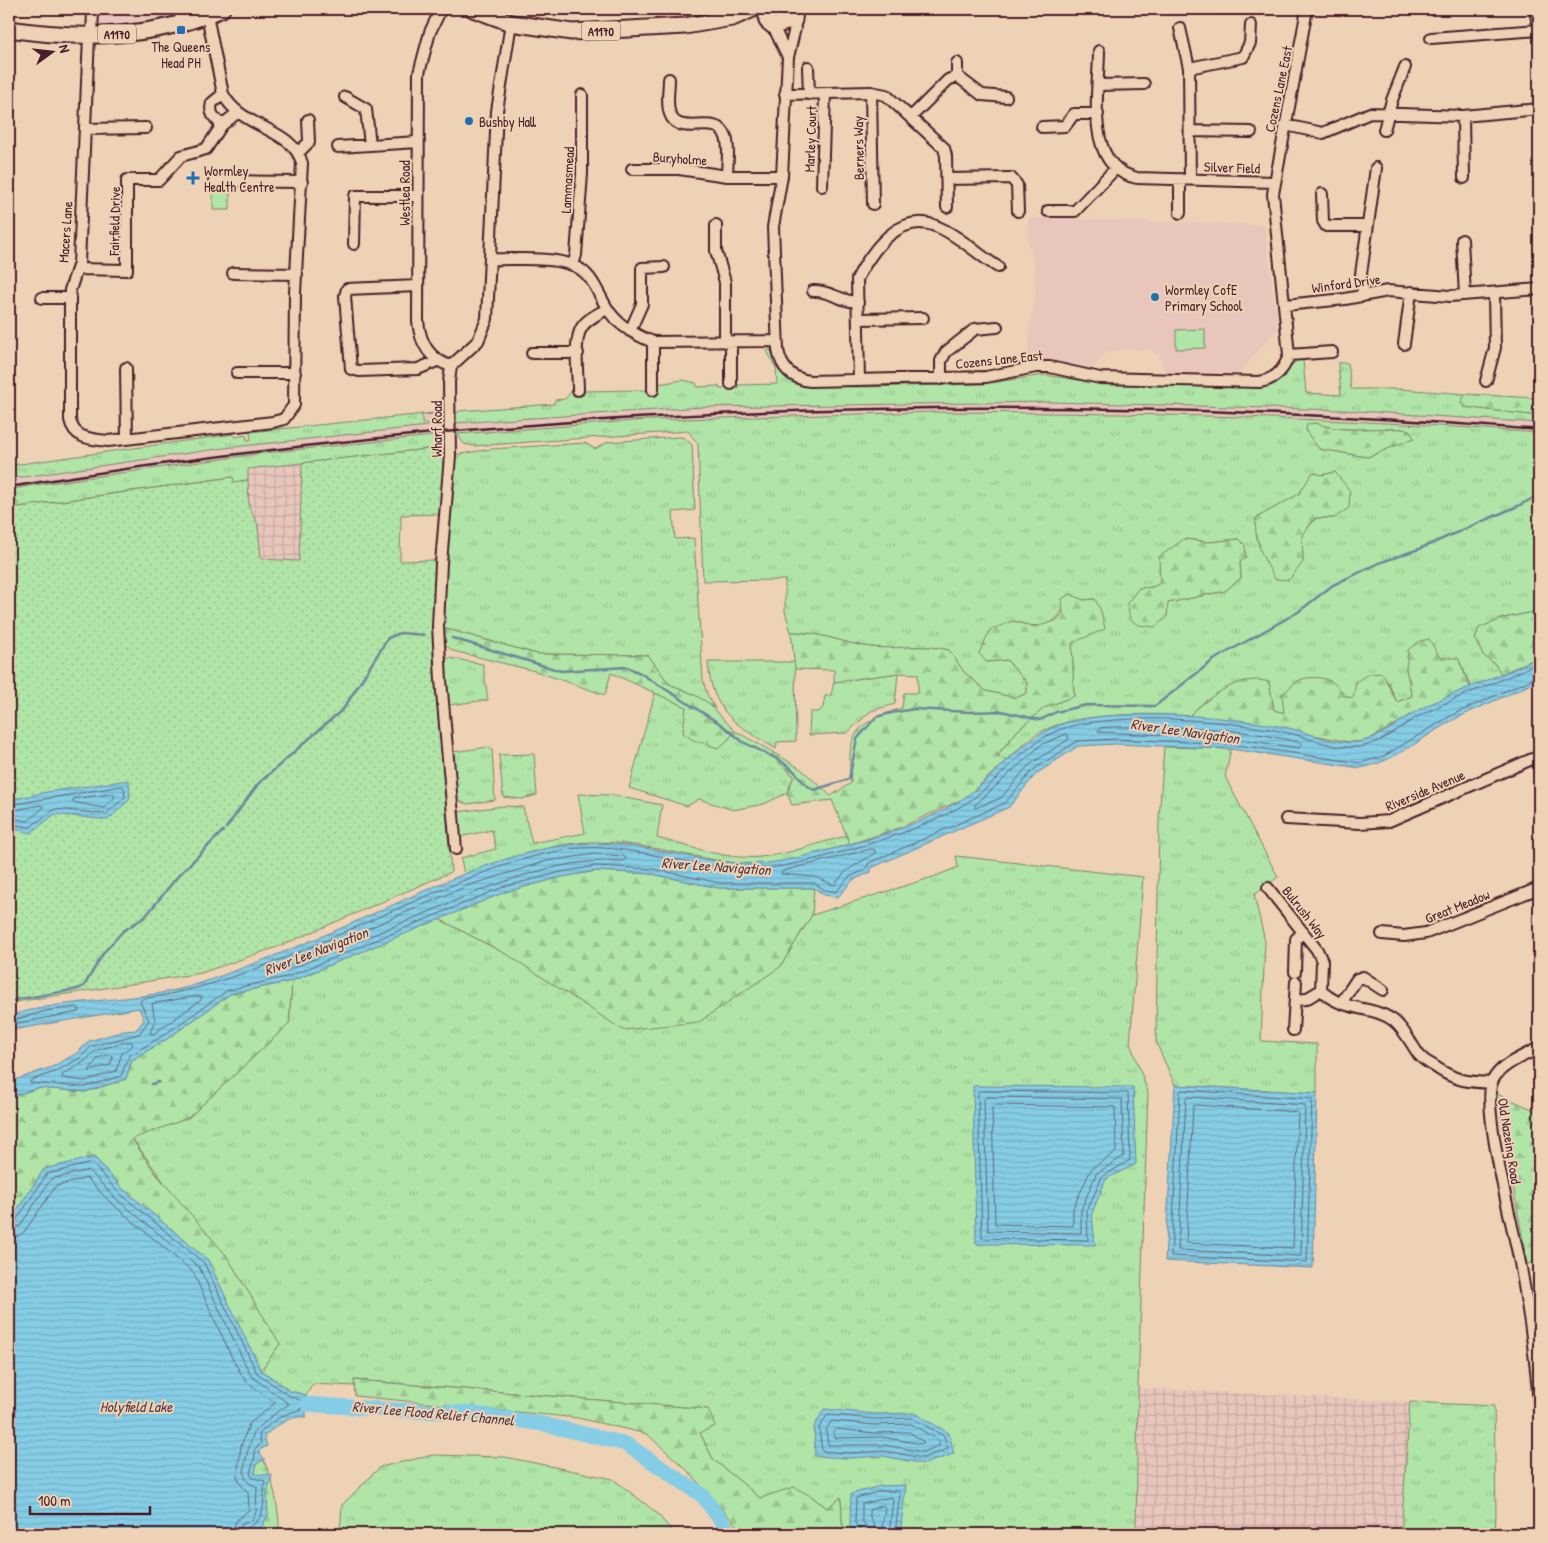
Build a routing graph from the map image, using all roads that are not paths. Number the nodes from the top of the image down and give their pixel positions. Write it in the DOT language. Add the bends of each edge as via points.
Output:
graph roads {
  1 [pos="93,9"];
  2 [pos="222,9"];
  3 [pos="441,9"];
  4 [pos="473,9"];
  5 [pos="753,9"];
  6 [pos="1307,9"];
  7 [pos="1535,9"];
  8 [pos="797,12"];
  9 [pos="207,15"];
  10 [pos="713,15"];
  11 [pos="181,16"];
  12 [pos="732,18"];
  13 [pos="769,19"];
  14 [pos="511,23"];
  15 [pos="1251,25"];
  16 [pos="1180,28"];
  17 [pos="9,29"];
  18 [pos="1539,29"];
  19 [pos="90,37"];
  20 [pos="1432,38"];
  21 [pos="1099,51"];
  22 [pos="788,57"];
  23 [pos="957,63"];
  24 [pos="808,67"];
  25 [pos="1405,67"];
  26 [pos="1189,68"];
  27 [pos="957,76"];
  28 [pos="669,79"];
  29 [pos="1144,84"];
  30 [pos="1098,85"];
  31 [pos="871,92"];
  32 [pos="223,94"];
  33 [pos="785,94"];
  34 [pos="809,94"];
  35 [pos="825,94"];
  36 [pos="582,95"];
  37 [pos="345,97"];
  38 [pos="1006,97"];
  39 [pos="1539,109"];
  40 [pos="237,113"];
  41 [pos="1098,114"];
  42 [pos="1389,114"];
  43 [pos="1463,116"];
  44 [pos="911,117"];
  45 [pos="308,120"];
  46 [pos="222,125"];
  47 [pos="1285,126"];
  48 [pos="1042,127"];
  49 [pos="146,128"];
  50 [pos="86,129"];
  51 [pos="1384,130"];
  52 [pos="1190,131"];
  53 [pos="1251,132"];
  54 [pos="418,142"];
  55 [pos="370,145"];
  56 [pos="338,147"];
  57 [pos="299,152"];
  58 [pos="1116,168"];
  59 [pos="1376,168"];
  60 [pos="632,169"];
  61 [pos="727,176"];
  62 [pos="782,176"];
  63 [pos="1464,178"];
  64 [pos="947,179"];
  65 [pos="1185,179"];
  66 [pos="214,181"];
  67 [pos="302,182"];
  68 [pos="1274,182"];
  69 [pos="822,186"];
  70 [pos="1322,194"];
  71 [pos="418,196"];
  72 [pos="873,204"];
  73 [pos="947,207"];
  74 [pos="1018,211"];
  75 [pos="1048,211"];
  76 [pos="1180,213"];
  77 [pos="716,225"];
  78 [pos="1368,226"];
  79 [pos="1462,240"];
  80 [pos="354,244"];
  81 [pos="490,259"];
  82 [pos="573,265"];
  83 [pos="664,267"];
  84 [pos="998,268"];
  85 [pos="77,269"];
  86 [pos="233,273"];
  87 [pos="297,274"];
  88 [pos="418,286"];
  89 [pos="1539,289"];
  90 [pos="813,291"];
  91 [pos="1410,292"];
  92 [pos="1494,294"];
  93 [pos="1363,296"];
  94 [pos="1465,296"];
  95 [pos="42,298"];
  96 [pos="70,298"];
  97 [pos="858,302"];
  98 [pos="1285,304"];
  99 [pos="607,308"];
  100 [pos="923,318"];
  101 [pos="858,319"];
  102 [pos="997,327"];
  103 [pos="630,331"];
  104 [pos="777,341"];
  105 [pos="653,342"];
  106 [pos="728,342"];
  107 [pos="1404,344"];
  108 [pos="1332,352"];
  109 [pos="532,353"];
  110 [pos="578,353"];
  111 [pos="1290,355"];
  112 [pos="438,361"];
  113 [pos="451,366"];
  114 [pos="126,368"];
  115 [pos="238,373"];
  116 [pos="295,373"];
  117 [pos="941,379"];
  118 [pos="859,380"];
  119 [pos="1486,381"];
  120 [pos="731,384"];
  121 [pos="578,390"];
  122 [pos="653,390"];
  123 [pos="127,439"];
  124 [pos="1539,756"];
  125 [pos="1286,819"];
  126 [pos="456,849"];
  127 [pos="1268,888"];
  128 [pos="1539,888"];
  129 [pos="1303,932"];
  130 [pos="1382,934"];
  131 [pos="1321,990"];
  132 [pos="1383,990"];
  133 [pos="1296,1000"];
  134 [pos="1340,1003"];
  135 [pos="1293,1030"];
  136 [pos="1539,1048"];
  137 [pos="1492,1083"];
  138 [pos="1539,1410"];
  1 -- 19 [label="street, Macers Lane"];
  2 -- 9 [label="main road, A1170"];
  3 -- 54 [label="street, Westlea Road" via="428,37 419,73"];
  4 -- 14 [label="main road, A1170"];
  5 -- 12 [label="main road, A1170"];
  6 -- 47 [label="street, Cozens Lane East"];
  7 -- 18 [label="street"];
  8 -- 13 [label="main road"];
  8 -- 22 [label="street, Cozens Lane East"];
  9 -- 11 [label="main road, A1170"];
  9 -- 32 [label="street"];
  10 -- 12 [label="main road, A1170"];
  10 -- 14 [label="main road, A1170" via="654,28 572,32"];
  11 -- 19 [label="main road, A1170" via="149,30"];
  12 -- 13 [label="main road, A1170"];
  13 -- 22 [label="street"];
  14 -- 81 [label="street" via="496,111"];
  15 -- 26 [label="street" via="1250,44 1243,57"];
  16 -- 26 [label="street, Silver Field"];
  17 -- 19 [label="main road, A1170"];
  18 -- 20 [label="street"];
  19 -- 50 [label="street, Macers Lane"];
  21 -- 30 [label="street"];
  22 -- 33 [label="street, Cozens Lane East"];
  23 -- 27 [label="street"];
  24 -- 34 [label="street"];
  25 -- 42 [label="street"];
  26 -- 52 [label="street, Silver Field"];
  27 -- 38 [label="street" via="982,95"];
  27 -- 44 [label="street" via="948,80"];
  28 -- 61 [label="street, Buryholme" via="669,109 675,121 683,125 715,126 725,134"];
  29 -- 30 [label="street"];
  30 -- 41 [label="street"];
  31 -- 35 [label="street"];
  31 -- 44 [label="street" via="886,95"];
  31 -- 72 [label="street, Berners Way"];
  32 -- 40 [label="street"];
  32 -- 46 [label="street" via="214,100 211,111"];
  33 -- 34 [label="street"];
  33 -- 62 [label="street, Cozens Lane East"];
  34 -- 35 [label="street"];
  35 -- 69 [label="street, Marley Court"];
  36 -- 82 [label="street, Lammasmead" via="582,174"];
  37 -- 55 [label="street" via="366,109"];
  39 -- 43 [label="street"];
  40 -- 46 [label="street, Fairfield Drive"];
  40 -- 57 [label="street" via="280,137"];
  41 -- 48 [label="street" via="1074,114 1065,126"];
  41 -- 58 [label="street" via="1099,140"];
  42 -- 43 [label="street"];
  42 -- 47 [label="street" via="1365,114 1323,133"];
  42 -- 51 [label="street"];
  43 -- 63 [label="street"];
  44 -- 64 [label="street" via="944,148"];
  45 -- 57 [label="street" via="309,142"];
  46 -- 85 [label="street, Fairfield Drive" via="206,149 181,156 159,180 127,180 127,270"];
  47 -- 68 [label="street, Cozens Lane East"];
  49 -- 50 [label="street"];
  50 -- 85 [label="street, Macers Lane"];
  52 -- 53 [label="street"];
  52 -- 65 [label="street, Silver Field"];
  54 -- 55 [label="street"];
  54 -- 71 [label="street, Westlea Road"];
  55 -- 56 [label="street"];
  57 -- 67 [label="street"];
  58 -- 65 [label="street, Silver Field" via="1137,178"];
  58 -- 75 [label="street" via="1075,211"];
  59 -- 78 [label="street"];
  60 -- 61 [label="street, Buryholme" via="679,169"];
  61 -- 62 [label="street, Buryholme"];
  62 -- 104 [label="street, Cozens Lane East" via="773,228"];
  64 -- 73 [label="street"];
  64 -- 74 [label="street" via="1011,178 1017,185"];
  65 -- 68 [label="street, Silver Field"];
  65 -- 76 [label="street, Silver Field"];
  66 -- 67 [label="street"];
  67 -- 87 [label="street"];
  68 -- 98 [label="street, Cozens Lane East" via="1274,215"];
  70 -- 78 [label="street" via="1326,226"];
  71 -- 80 [label="street" via="355,196"];
  71 -- 88 [label="street, Westlea Road"];
  77 -- 106 [label="street" via="716,251 725,282"];
  78 -- 93 [label="street" via="1361,274"];
  79 -- 94 [label="street"];
  81 -- 82 [label="street"];
  81 -- 113 [label="street" via="488,312 484,327 474,345"];
  82 -- 99 [label="street" via="588,275"];
  83 -- 103 [label="street" via="642,268 642,304"];
  84 -- 97 [label="street" via="939,227 907,225 889,234 862,269 857,279"];
  85 -- 96 [label="street, Macers Lane"];
  86 -- 87 [label="street"];
  87 -- 116 [label="street"];
  88 -- 112 [label="street, Westlea Road" via="420,337"];
  88 -- 112 [label="street" via="347,289 351,368 359,371 418,369"];
  89 -- 92 [label="street, Winford Drive"];
  90 -- 97 [label="street" via="827,291 844,301"];
  91 -- 93 [label="street, Winford Drive" via="1388,291"];
  91 -- 94 [label="street, Winford Drive"];
  91 -- 107 [label="street"];
  92 -- 94 [label="street, Winford Drive"];
  92 -- 119 [label="street" via="1495,348"];
  93 -- 98 [label="street, Winford Drive"];
  95 -- 96 [label="street"];
  96 -- 123 [label="street, Macers Lane" via="72,428 87,439"];
  97 -- 101 [label="street"];
  98 -- 111 [label="street, Cozens Lane East"];
  99 -- 103 [label="street" via="617,322"];
  99 -- 110 [label="street" via="582,327"];
  100 -- 101 [label="street"];
  101 -- 118 [label="street"];
  102 -- 117 [label="street" via="975,329 946,352 941,361"];
  103 -- 105 [label="street"];
  104 -- 106 [label="street"];
  104 -- 118 [label="street, Cozens Lane East" via="783,365 800,379"];
  105 -- 106 [label="street"];
  105 -- 122 [label="street"];
  106 -- 120 [label="street"];
  108 -- 111 [label="street"];
  109 -- 110 [label="street"];
  110 -- 121 [label="street"];
  111 -- 117 [label="street, Cozens Lane East" via="1277,375 1259,382 1100,378 1050,367 986,377"];
  112 -- 113 [label="street"];
  113 -- 126 [label="street, Wharf Road" via="450,456 438,626"];
  114 -- 123 [label="street"];
  115 -- 116 [label="street"];
  116 -- 123 [label="street" via="294,405 284,419 259,425"];
  117 -- 118 [label="street, Cozens Lane East"];
  124 -- 125 [label="street, Riverside Avenue" via="1389,821 1360,823"];
  127 -- 129 [label="street, Bulrush Way"];
  128 -- 130 [label="street, Great Meadow" via="1416,936"];
  129 -- 131 [label="street, Bulrush Way" via="1322,961"];
  129 -- 133 [label="street" via="1296,940"];
  131 -- 133 [label="street" via="1306,999"];
  131 -- 134 [label="street"];
  132 -- 134 [label="street" via="1363,977 1357,979"];
  133 -- 135 [label="street"];
  134 -- 137 [label="street" via="1394,1021 1420,1056 1448,1076 1466,1082"];
  136 -- 137 [label="street, Old Nazeing Road" via="1499,1071"];
  137 -- 138 [label="street, Old Nazeing Road" via="1489,1091 1495,1145 1520,1265"];
}
